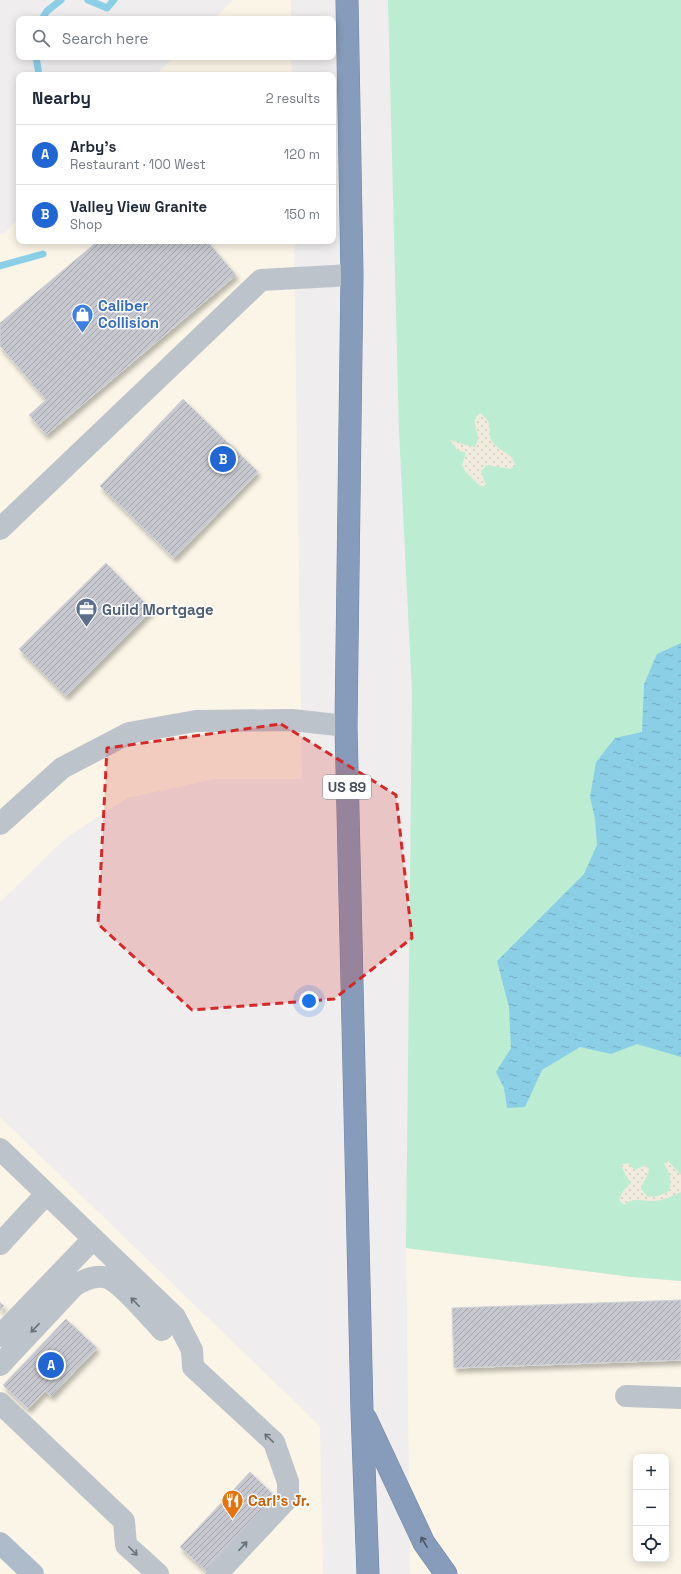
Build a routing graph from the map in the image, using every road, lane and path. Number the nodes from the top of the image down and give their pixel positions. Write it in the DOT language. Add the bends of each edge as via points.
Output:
graph roads {
  1 [pos="347,0"];
  2 [pos="352,275"];
  3 [pos="0,529"];
  4 [pos="346,726"];
  5 [pos="0,824"];
  6 [pos="0,1149"];
  7 [pos="46,1194"];
  8 [pos="93,1239"];
  9 [pos="0,1244"];
  10 [pos="162,1330"];
  11 [pos="0,1336"];
  12 [pos="0,1366"];
  13 [pos="626,1396"];
  14 [pos="681,1398"];
  15 [pos="0,1402"];
  16 [pos="362,1411"];
  17 [pos="0,1543"];
  18 [pos="33,1574"];
  19 [pos="158,1574"];
  20 [pos="217,1574"];
  21 [pos="368,1574"];
  22 [pos="446,1574"];
  1 -- 2 [label="highway, US 89"];
  2 -- 3 [label="street" via="261,280"];
  2 -- 4 [label="highway, US 89"];
  4 -- 5 [label="street" via="292,720 196,721 129,733 62,768"];
  4 -- 16 [label="highway, US 89"];
  6 -- 7 [label="street"];
  7 -- 8 [label="street"];
  7 -- 9 [label="street"];
  8 -- 11 [label="street"];
  20 -- 8 [label="street, one-way" via="288,1498 288,1482 274,1442 193,1367 192,1350 174,1317"];
  10 -- 12 [label="street, one-way" via="123,1289 108,1278 90,1277 75,1285"];
  13 -- 14 [label="street"];
  15 -- 19 [label="street, one-way" via="124,1521 126,1545"];
  16 -- 21 [label="highway, US 89"];
  22 -- 16 [label="highway, one-way" via="424,1543"];
  17 -- 18 [label="main road"];
}
